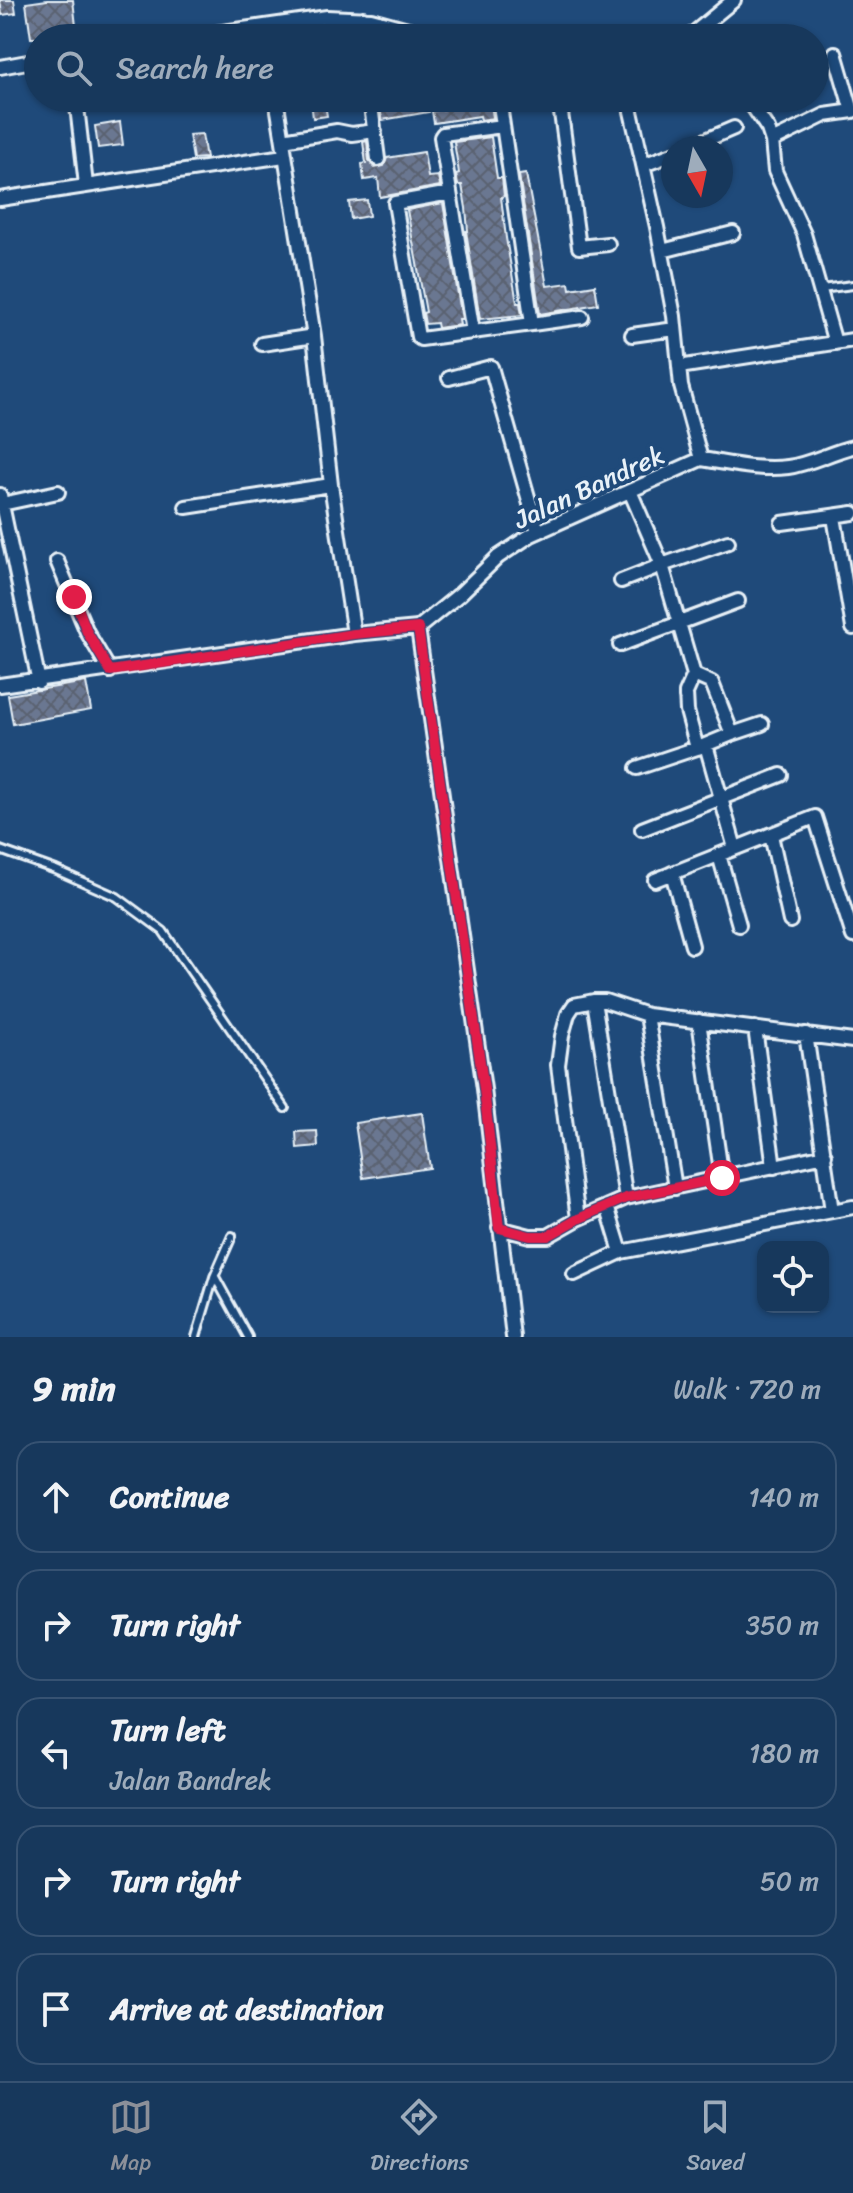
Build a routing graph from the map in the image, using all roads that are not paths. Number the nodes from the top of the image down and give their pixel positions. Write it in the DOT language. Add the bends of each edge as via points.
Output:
graph roads {
  1 [pos="734,0"];
  2 [pos="363,18"];
  3 [pos="299,24"];
  4 [pos="363,24"];
  5 [pos="386,24"];
  6 [pos="706,24"];
  7 [pos="835,53"];
  8 [pos="24,63"];
  9 [pos="0,67"];
  10 [pos="852,111"];
  11 [pos="78,112"];
  12 [pos="278,112"];
  13 [pos="372,112"];
  14 [pos="500,112"];
  15 [pos="561,112"];
  16 [pos="631,112"];
  17 [pos="756,112"];
  18 [pos="502,126"];
  19 [pos="734,128"];
  20 [pos="375,131"];
  21 [pos="715,136"];
  22 [pos="283,140"];
  23 [pos="772,141"];
  24 [pos="284,156"];
  25 [pos="661,158"];
  26 [pos="378,159"];
  27 [pos="643,165"];
  28 [pos="86,185"];
  29 [pos="450,193"];
  30 [pos="0,199"];
  31 [pos="733,233"];
  32 [pos="608,244"];
  33 [pos="662,251"];
  34 [pos="853,285"];
  35 [pos="821,289"];
  36 [pos="582,317"];
  37 [pos="532,324"];
  38 [pos="675,329"];
  39 [pos="473,332"];
  40 [pos="632,335"];
  41 [pos="314,336"];
  42 [pos="853,340"];
  43 [pos="835,343"];
  44 [pos="262,344"];
  45 [pos="679,367"];
  46 [pos="449,378"];
  47 [pos="853,447"];
  48 [pos="701,459"];
  49 [pos="331,485"];
  50 [pos="630,491"];
  51 [pos="58,492"];
  52 [pos="1,500"];
  53 [pos="186,507"];
  54 [pos="853,513"];
  55 [pos="834,517"];
  56 [pos="2,522"];
  57 [pos="782,523"];
  58 [pos="538,532"];
  59 [pos="728,542"];
  60 [pos="57,561"];
  61 [pos="662,565"];
  62 [pos="621,581"];
  63 [pos="738,601"];
  64 [pos="678,623"];
  65 [pos="418,628"];
  66 [pos="853,628"];
  67 [pos="354,634"];
  68 [pos="620,645"];
  69 [pos="110,671"];
  70 [pos="694,675"];
  71 [pos="39,682"];
  72 [pos="0,685"];
  73 [pos="762,724"];
  74 [pos="732,734"];
  75 [pos="701,747"];
  76 [pos="637,768"];
  77 [pos="781,775"];
  78 [pos="721,797"];
  79 [pos="642,829"];
  80 [pos="771,835"];
  81 [pos="735,848"];
  82 [pos="0,850"];
  83 [pos="719,855"];
  84 [pos="672,873"];
  85 [pos="655,880"];
  86 [pos="790,921"];
  87 [pos="739,925"];
  88 [pos="853,936"];
  89 [pos="692,946"];
  90 [pos="594,1001"];
  91 [pos="647,1015"];
  92 [pos="699,1021"];
  93 [pos="755,1028"];
  94 [pos="806,1034"];
  95 [pos="853,1041"];
  96 [pos="285,1108"];
  97 [pos="825,1155"];
  98 [pos="774,1167"];
  99 [pos="722,1178"];
  100 [pos="675,1188"];
  101 [pos="626,1198"];
  102 [pos="607,1206"];
  103 [pos="853,1207"];
  104 [pos="832,1211"];
  105 [pos="578,1219"];
  106 [pos="499,1228"];
  107 [pos="232,1236"];
  108 [pos="621,1252"];
  109 [pos="574,1274"];
  110 [pos="214,1277"];
  111 [pos="196,1337"];
  112 [pos="248,1337"];
  113 [pos="513,1337"];
  1 -- 6 [label="street"];
  2 -- 3 [label="street" via="327,17"];
  2 -- 4 [label="street"];
  2 -- 5 [label="street"];
  7 -- 10 [label="street"];
  8 -- 9 [label="street"];
  10 -- 23 [label="street" via="825,115"];
  11 -- 28 [label="street"];
  12 -- 22 [label="street"];
  13 -- 20 [label="street"];
  14 -- 18 [label="street"];
  15 -- 32 [label="street" via="579,247"];
  16 -- 27 [label="street"];
  17 -- 23 [label="street"];
  18 -- 29 [label="street" via="442,136"];
  18 -- 37 [label="street"];
  19 -- 21 [label="street"];
  20 -- 22 [label="street"];
  20 -- 26 [label="street"];
  22 -- 24 [label="street"];
  23 -- 35 [label="street" via="775,171 804,234"];
  24 -- 28 [label="street"];
  24 -- 41 [label="street"];
  25 -- 27 [label="street"];
  27 -- 33 [label="street"];
  28 -- 30 [label="street"];
  29 -- 39 [label="street"];
  29 -- 39 [label="street" via="395,206 418,337"];
  31 -- 33 [label="street"];
  33 -- 38 [label="street"];
  34 -- 35 [label="lane"];
  35 -- 43 [label="street"];
  36 -- 37 [label="street"];
  37 -- 39 [label="street"];
  38 -- 40 [label="street"];
  38 -- 45 [label="street"];
  41 -- 44 [label="street"];
  41 -- 49 [label="street"];
  42 -- 43 [label="street"];
  43 -- 45 [label="street"];
  45 -- 48 [label="street"];
  46 -- 58 [label="street" via="491,367"];
  47 -- 48 [label="street" via="790,467"];
  48 -- 50 [label="street, Jalan Bandrek"];
  49 -- 53 [label="street"];
  49 -- 67 [label="street"];
  50 -- 58 [label="street, Jalan Bandrek"];
  50 -- 61 [label="street"];
  51 -- 52 [label="street"];
  52 -- 56 [label="street"];
  54 -- 55 [label="street"];
  55 -- 57 [label="street"];
  55 -- 66 [label="street"];
  56 -- 71 [label="street"];
  58 -- 65 [label="street, Jalan Bandrek" via="498,557"];
  59 -- 61 [label="street"];
  60 -- 69 [label="street"];
  61 -- 62 [label="street"];
  61 -- 64 [label="street"];
  63 -- 64 [label="street"];
  64 -- 68 [label="street"];
  64 -- 70 [label="street"];
  65 -- 67 [label="street"];
  65 -- 106 [label="street"];
  67 -- 69 [label="street"];
  69 -- 71 [label="street"];
  70 -- 74 [label="street" via="712,683"];
  70 -- 75 [label="street" via="687,711"];
  71 -- 72 [label="street"];
  73 -- 74 [label="street"];
  74 -- 75 [label="street"];
  75 -- 76 [label="street"];
  75 -- 78 [label="street"];
  77 -- 78 [label="street"];
  78 -- 79 [label="street"];
  78 -- 81 [label="street"];
  80 -- 81 [label="street"];
  80 -- 86 [label="street"];
  80 -- 88 [label="street" via="815,817"];
  81 -- 83 [label="street"];
  82 -- 96 [label="lane" via="117,897 163,931"];
  83 -- 84 [label="street"];
  83 -- 87 [label="street"];
  84 -- 85 [label="street"];
  84 -- 89 [label="street"];
  90 -- 91 [label="street"];
  90 -- 101 [label="street"];
  90 -- 105 [label="street" via="574,1005 568,1014 558,1065"];
  91 -- 92 [label="street"];
  91 -- 100 [label="street"];
  92 -- 93 [label="street"];
  92 -- 99 [label="street"];
  93 -- 94 [label="street"];
  93 -- 98 [label="street"];
  94 -- 95 [label="street"];
  94 -- 97 [label="street"];
  97 -- 98 [label="street"];
  97 -- 104 [label="street"];
  98 -- 99 [label="street"];
  99 -- 100 [label="street"];
  100 -- 101 [label="street"];
  101 -- 102 [label="street"];
  102 -- 105 [label="street"];
  102 -- 108 [label="street"];
  103 -- 104 [label="street"];
  104 -- 108 [label="street"];
  105 -- 106 [label="street" via="548,1236"];
  106 -- 113 [label="street"];
  107 -- 110 [label="lane"];
  108 -- 109 [label="street"];
  110 -- 111 [label="lane"];
  110 -- 112 [label="lane"];
}
